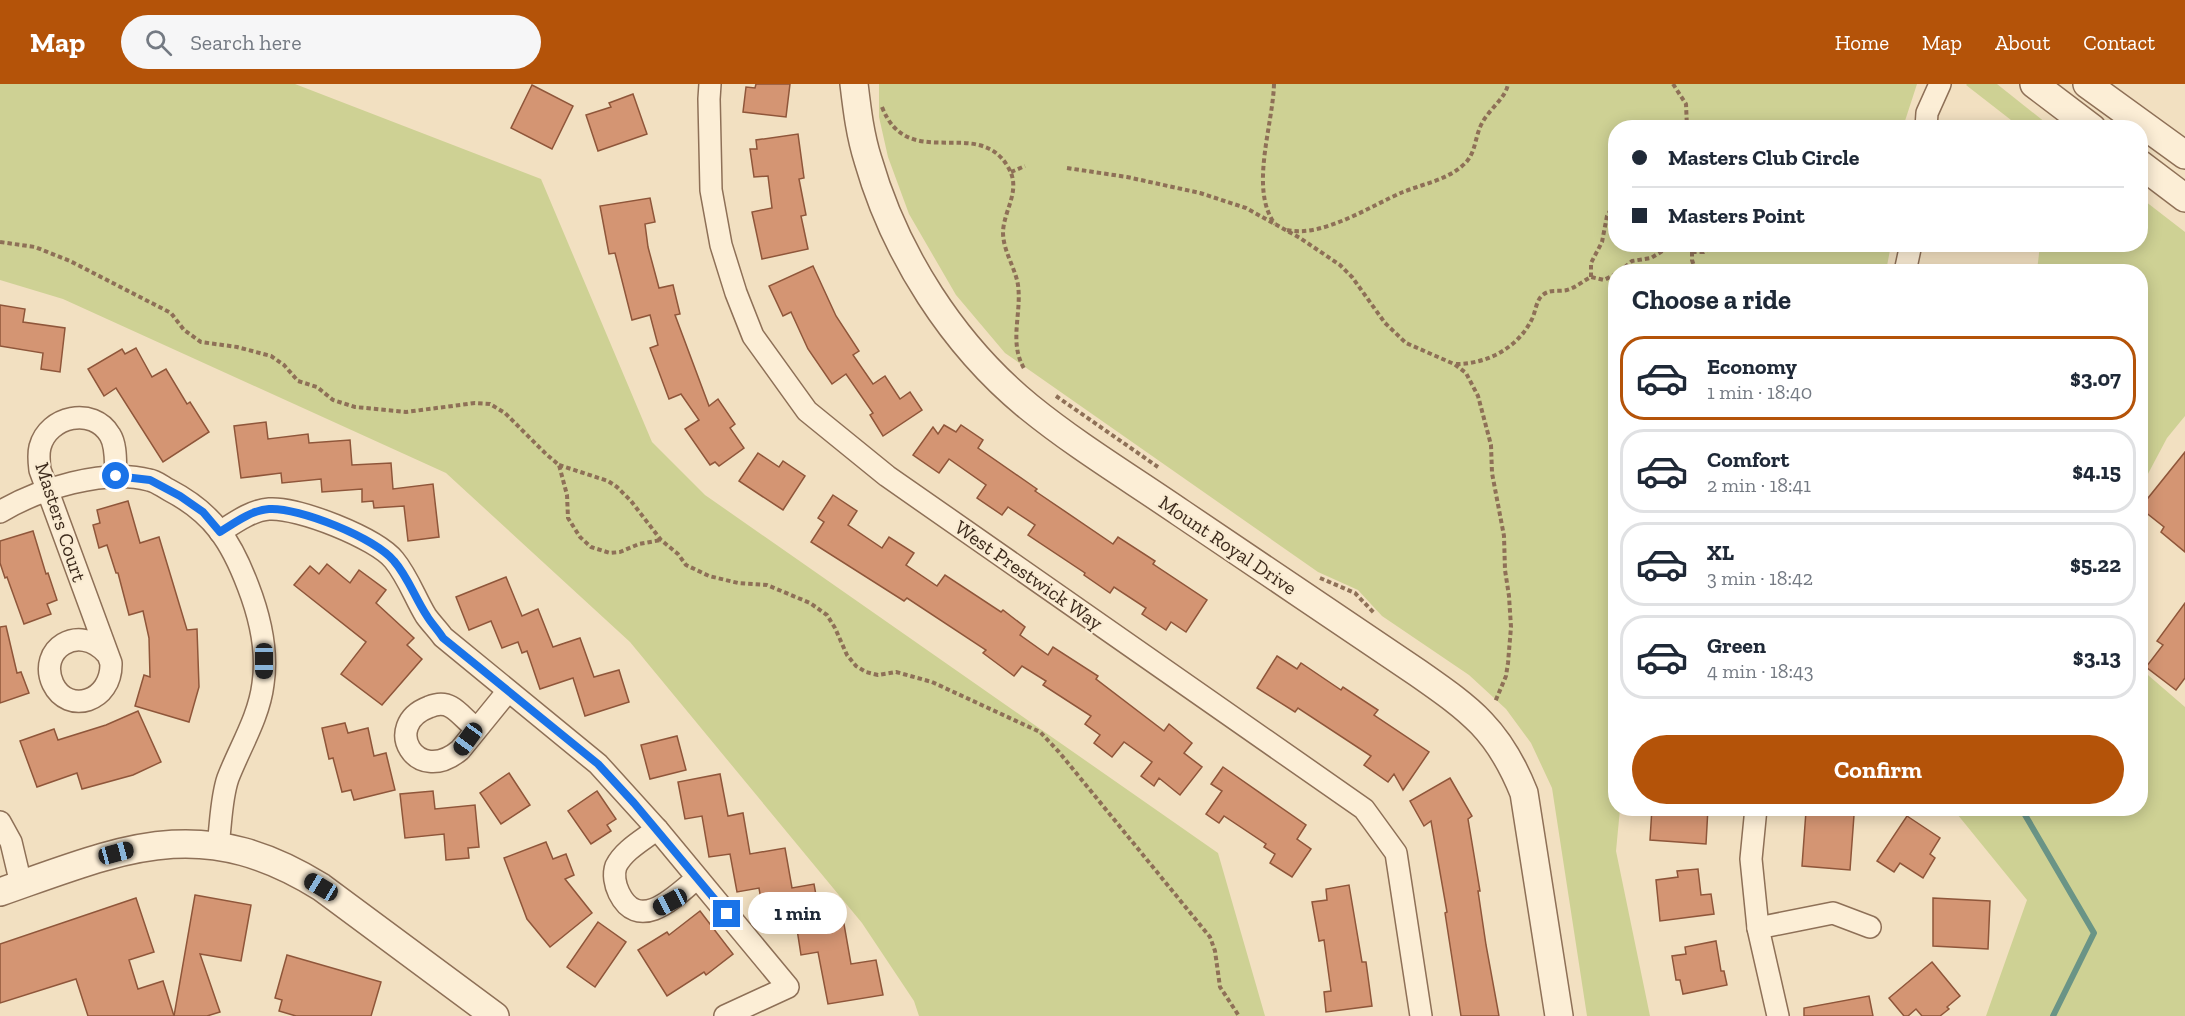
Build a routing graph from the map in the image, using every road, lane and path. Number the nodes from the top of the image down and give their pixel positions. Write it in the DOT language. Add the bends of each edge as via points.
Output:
graph roads {
  1 [pos="710,84"];
  2 [pos="854,84"];
  3 [pos="1274,84"];
  4 [pos="1509,84"];
  5 [pos="1673,84"];
  6 [pos="1940,84"];
  7 [pos="2034,84"];
  8 [pos="2087,84"];
  9 [pos="879,101"];
  10 [pos="1686,120"];
  11 [pos="1927,120"];
  12 [pos="2081,120"];
  13 [pos="2137,120"];
  14 [pos="2148,128"];
  15 [pos="2185,155"];
  16 [pos="1025,166"];
  17 [pos="1066,168"];
  18 [pos="2148,170"];
  19 [pos="1011,172"];
  20 [pos="2185,198"];
  21 [pos="1608,214"];
  22 [pos="1278,227"];
  23 [pos="0,242"];
  24 [pos="1661,252"];
  25 [pos="1692,252"];
  26 [pos="1704,252"];
  27 [pos="1628,264"];
  28 [pos="1693,264"];
  29 [pos="1591,277"];
  30 [pos="1608,278"];
  31 [pos="1454,364"];
  32 [pos="1026,373"];
  33 [pos="1048,391"];
  34 [pos="559,465"];
  35 [pos="1167,473"];
  36 [pos="116,476"];
  37 [pos="47,491"];
  38 [pos="0,512"];
  39 [pos="220,532"];
  40 [pos="661,540"];
  41 [pos="1318,577"];
  42 [pos="1378,618"];
  43 [pos="106,653"];
  44 [pos="508,691"];
  45 [pos="1486,694"];
  46 [pos="476,728"];
  47 [pos="1755,816"];
  48 [pos="0,822"];
  49 [pos="657,829"];
  50 [pos="218,845"];
  51 [pos="697,878"];
  52 [pos="10,888"];
  53 [pos="1870,927"];
  54 [pos="1758,928"];
  55 [pos="478,1011"];
  56 [pos="725,1016"];
  57 [pos="1239,1016"];
  58 [pos="1421,1016"];
  59 [pos="1559,1016"];
  60 [pos="1778,1016"];
  1 -- 58 [label="street, West Prestwick Way" via="711,190 721,245 753,336 807,411 887,476 1364,809 1396,853"];
  2 -- 59 [label="street, Mount Royal Drive" via="867,158 893,230 930,294 1000,381 1062,433 1436,686 1485,725 1513,767 1524,793"];
  3 -- 22 [label="path" via="1262,180 1266,208"];
  4 -- 22 [label="path" via="1480,126 1472,155 1455,172 1331,224 1300,231"];
  5 -- 10 [label="path" via="1686,104"];
  6 -- 11 [label="street"];
  7 -- 12 [label="street"];
  8 -- 13 [label="street"];
  9 -- 19 [label="path" via="902,134 933,144 975,143 988,147 999,154"];
  14 -- 15 [label="street"];
  16 -- 19 [label="path"];
  17 -- 22 [label="path" via="1127,177 1226,200"];
  18 -- 20 [label="street"];
  19 -- 32 [label="path" via="1014,187 1003,234 1017,283 1015,339"];
  21 -- 29 [label="path" via="1602,242 1591,263"];
  22 -- 31 [label="path" via="1340,265 1385,323 1406,343"];
  23 -- 34 [label="path" via="36,247 70,261 171,313 184,330 201,342 237,346 271,356 298,381 317,387 333,400 355,407 406,412 490,404 505,413"];
  24 -- 27 [label="path"];
  25 -- 26 [label="path"];
  25 -- 28 [label="path"];
  29 -- 30 [label="path"];
  29 -- 31 [label="path" via="1567,290 1545,293 1525,330 1509,347 1487,359"];
  31 -- 45 [label="path" via="1466,373 1478,396 1491,445 1504,536 1510,616 1508,663 1495,702"];
  33 -- 35 [label="path"];
  34 -- 40 [label="path" via="608,480 631,501"];
  34 -- 40 [label="path" via="568,518 591,547 620,552"];
  36 -- 37 [label="street" via="78,481"];
  36 -- 37 [label="street, Masters Court" via="111,435 90,419 74,418 59,422 40,445 40,470"];
  36 -- 39 [label="street" via="150,480 170,490 203,512"];
  37 -- 38 [label="street"];
  37 -- 43 [label="street, Masters Court"];
  39 -- 44 [label="street" via="268,509 318,519 373,544 393,559 443,638"];
  39 -- 50 [label="street" via="235,553 264,638 264,684 255,717 227,781"];
  40 -- 57 [label="path" via="686,565 709,576 738,584 766,585 810,603 826,615 847,655 866,672 896,672 932,682 1040,732 1210,937 1220,987"];
  41 -- 42 [label="path" via="1355,593"];
  44 -- 46 [label="street"];
  44 -- 49 [label="street" via="598,764"];
  47 -- 54 [label="street" via="1752,859"];
  48 -- 52 [label="street" via="11,842"];
  49 -- 51 [label="street"];
  49 -- 51 [label="street" via="625,853 615,868 615,885 623,901 637,911 655,910"];
  50 -- 52 [label="street" via="161,844 133,849"];
  50 -- 55 [label="street" via="246,851 306,877"];
  51 -- 56 [label="street" via="788,987"];
  53 -- 54 [label="street" via="1833,913"];
  54 -- 60 [label="street"];
}
